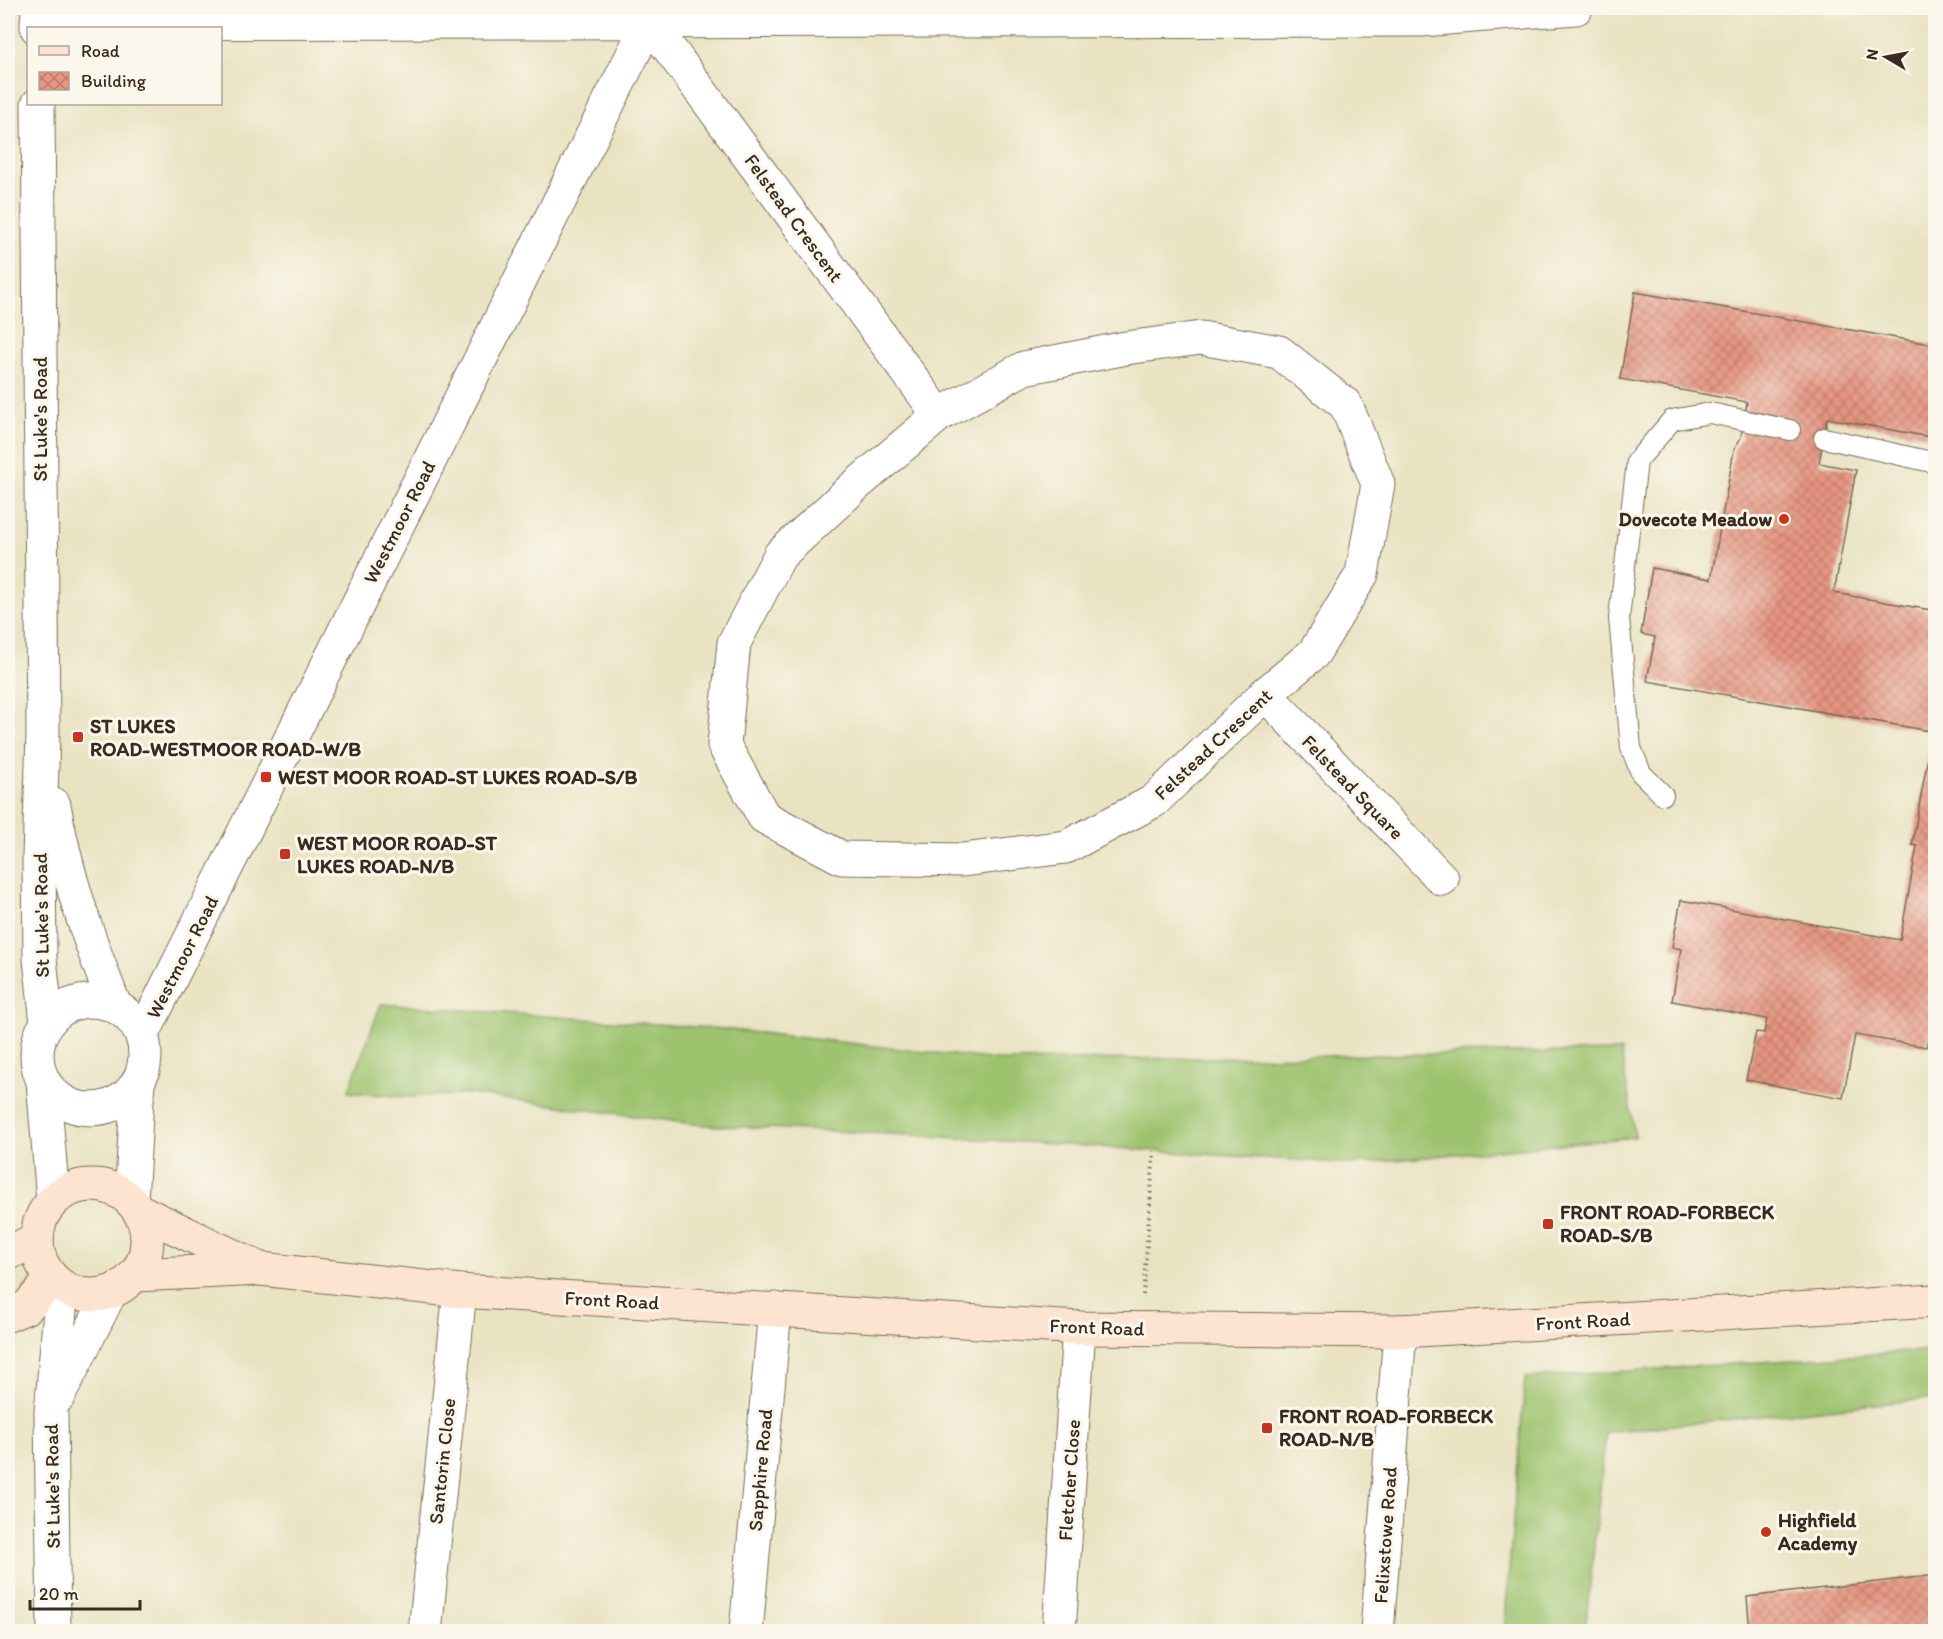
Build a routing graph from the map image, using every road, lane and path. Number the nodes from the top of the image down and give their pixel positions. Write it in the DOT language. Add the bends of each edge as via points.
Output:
graph roads {
  1 [pos="1576,8"];
  2 [pos="652,14"];
  3 [pos="37,20"];
  4 [pos="38,105"];
  5 [pos="939,415"];
  6 [pos="1790,430"];
  7 [pos="1824,438"];
  8 [pos="1935,462"];
  9 [pos="1264,694"];
  10 [pos="43,735"];
  11 [pos="1663,795"];
  12 [pos="1442,879"];
  13 [pos="115,1006"];
  14 [pos="47,1023"];
  15 [pos="142,1036"];
  16 [pos="43,1081"];
  17 [pos="138,1082"];
  18 [pos="1154,1150"];
  19 [pos="53,1200"];
  20 [pos="135,1206"];
  21 [pos="37,1238"];
  22 [pos="8,1254"];
  23 [pos="261,1269"];
  24 [pos="57,1283"];
  25 [pos="123,1284"];
  26 [pos="460,1291"];
  27 [pos="1935,1301"];
  28 [pos="774,1309"];
  29 [pos="8,1315"];
  30 [pos="1079,1328"];
  31 [pos="1141,1328"];
  32 [pos="1400,1331"];
  33 [pos="51,1412"];
  34 [pos="54,1632"];
  35 [pos="425,1632"];
  36 [pos="746,1632"];
  37 [pos="1059,1632"];
  38 [pos="1377,1632"];
  1 -- 2 [label="street" via="1421,20"];
  2 -- 3 [label="street"];
  2 -- 5 [label="street, Felstead Crescent"];
  2 -- 15 [label="street, Westmoor Road"];
  4 -- 10 [label="street, St Luke's Road"];
  5 -- 9 [label="street, Felstead Crescent" via="1024,368 1202,338 1279,351 1346,405 1378,484 1362,574 1314,653"];
  5 -- 9 [label="street, Felstead Crescent" via="780,555 734,643 724,745 764,817 842,858 963,860 1066,847 1154,801"];
  6 -- 11 [label="lane" via="1710,412 1672,420 1637,461 1619,618 1631,748 1641,773"];
  7 -- 8 [label="lane"];
  9 -- 12 [label="street, Felstead Square"];
  10 -- 13 [label="street, St Luke's Road" via="60,842 85,931"];
  10 -- 14 [label="street, St Luke's Road" via="40,959"];
  13 -- 14 [label="street" via="80,1001 63,1008"];
  13 -- 15 [label="street" via="130,1017"];
  14 -- 16 [label="street" via="39,1040 37,1063"];
  15 -- 17 [label="street" via="145,1054"];
  16 -- 17 [label="street" via="57,1097 87,1109 114,1103 130,1093"];
  16 -- 19 [label="street"];
  17 -- 20 [label="street"];
  18 -- 31 [label="path"];
  19 -- 20 [label="main road" via="89,1185 109,1187"];
  19 -- 21 [label="main road" via="41,1218"];
  20 -- 23 [label="main road"];
  20 -- 25 [label="main road" via="148,1239 145,1256"];
  21 -- 22 [label="main road"];
  21 -- 24 [label="main road" via="39,1258"];
  23 -- 25 [label="main road"];
  23 -- 26 [label="main road, Front Road"];
  24 -- 25 [label="main road" via="80,1294"];
  24 -- 29 [label="main road" via="27,1307"];
  24 -- 33 [label="street, St Luke's Road"];
  25 -- 33 [label="street, St Luke's Road"];
  26 -- 28 [label="main road, Front Road"];
  26 -- 35 [label="street, Santorin Close"];
  27 -- 32 [label="main road, Front Road"];
  28 -- 30 [label="main road, Front Road"];
  28 -- 36 [label="street, Sapphire Road"];
  30 -- 31 [label="main road, Front Road"];
  30 -- 37 [label="street, Fletcher Close"];
  31 -- 32 [label="main road, Front Road"];
  32 -- 38 [label="street, Felixstowe Road"];
  33 -- 34 [label="street, St Luke's Road"];
}
